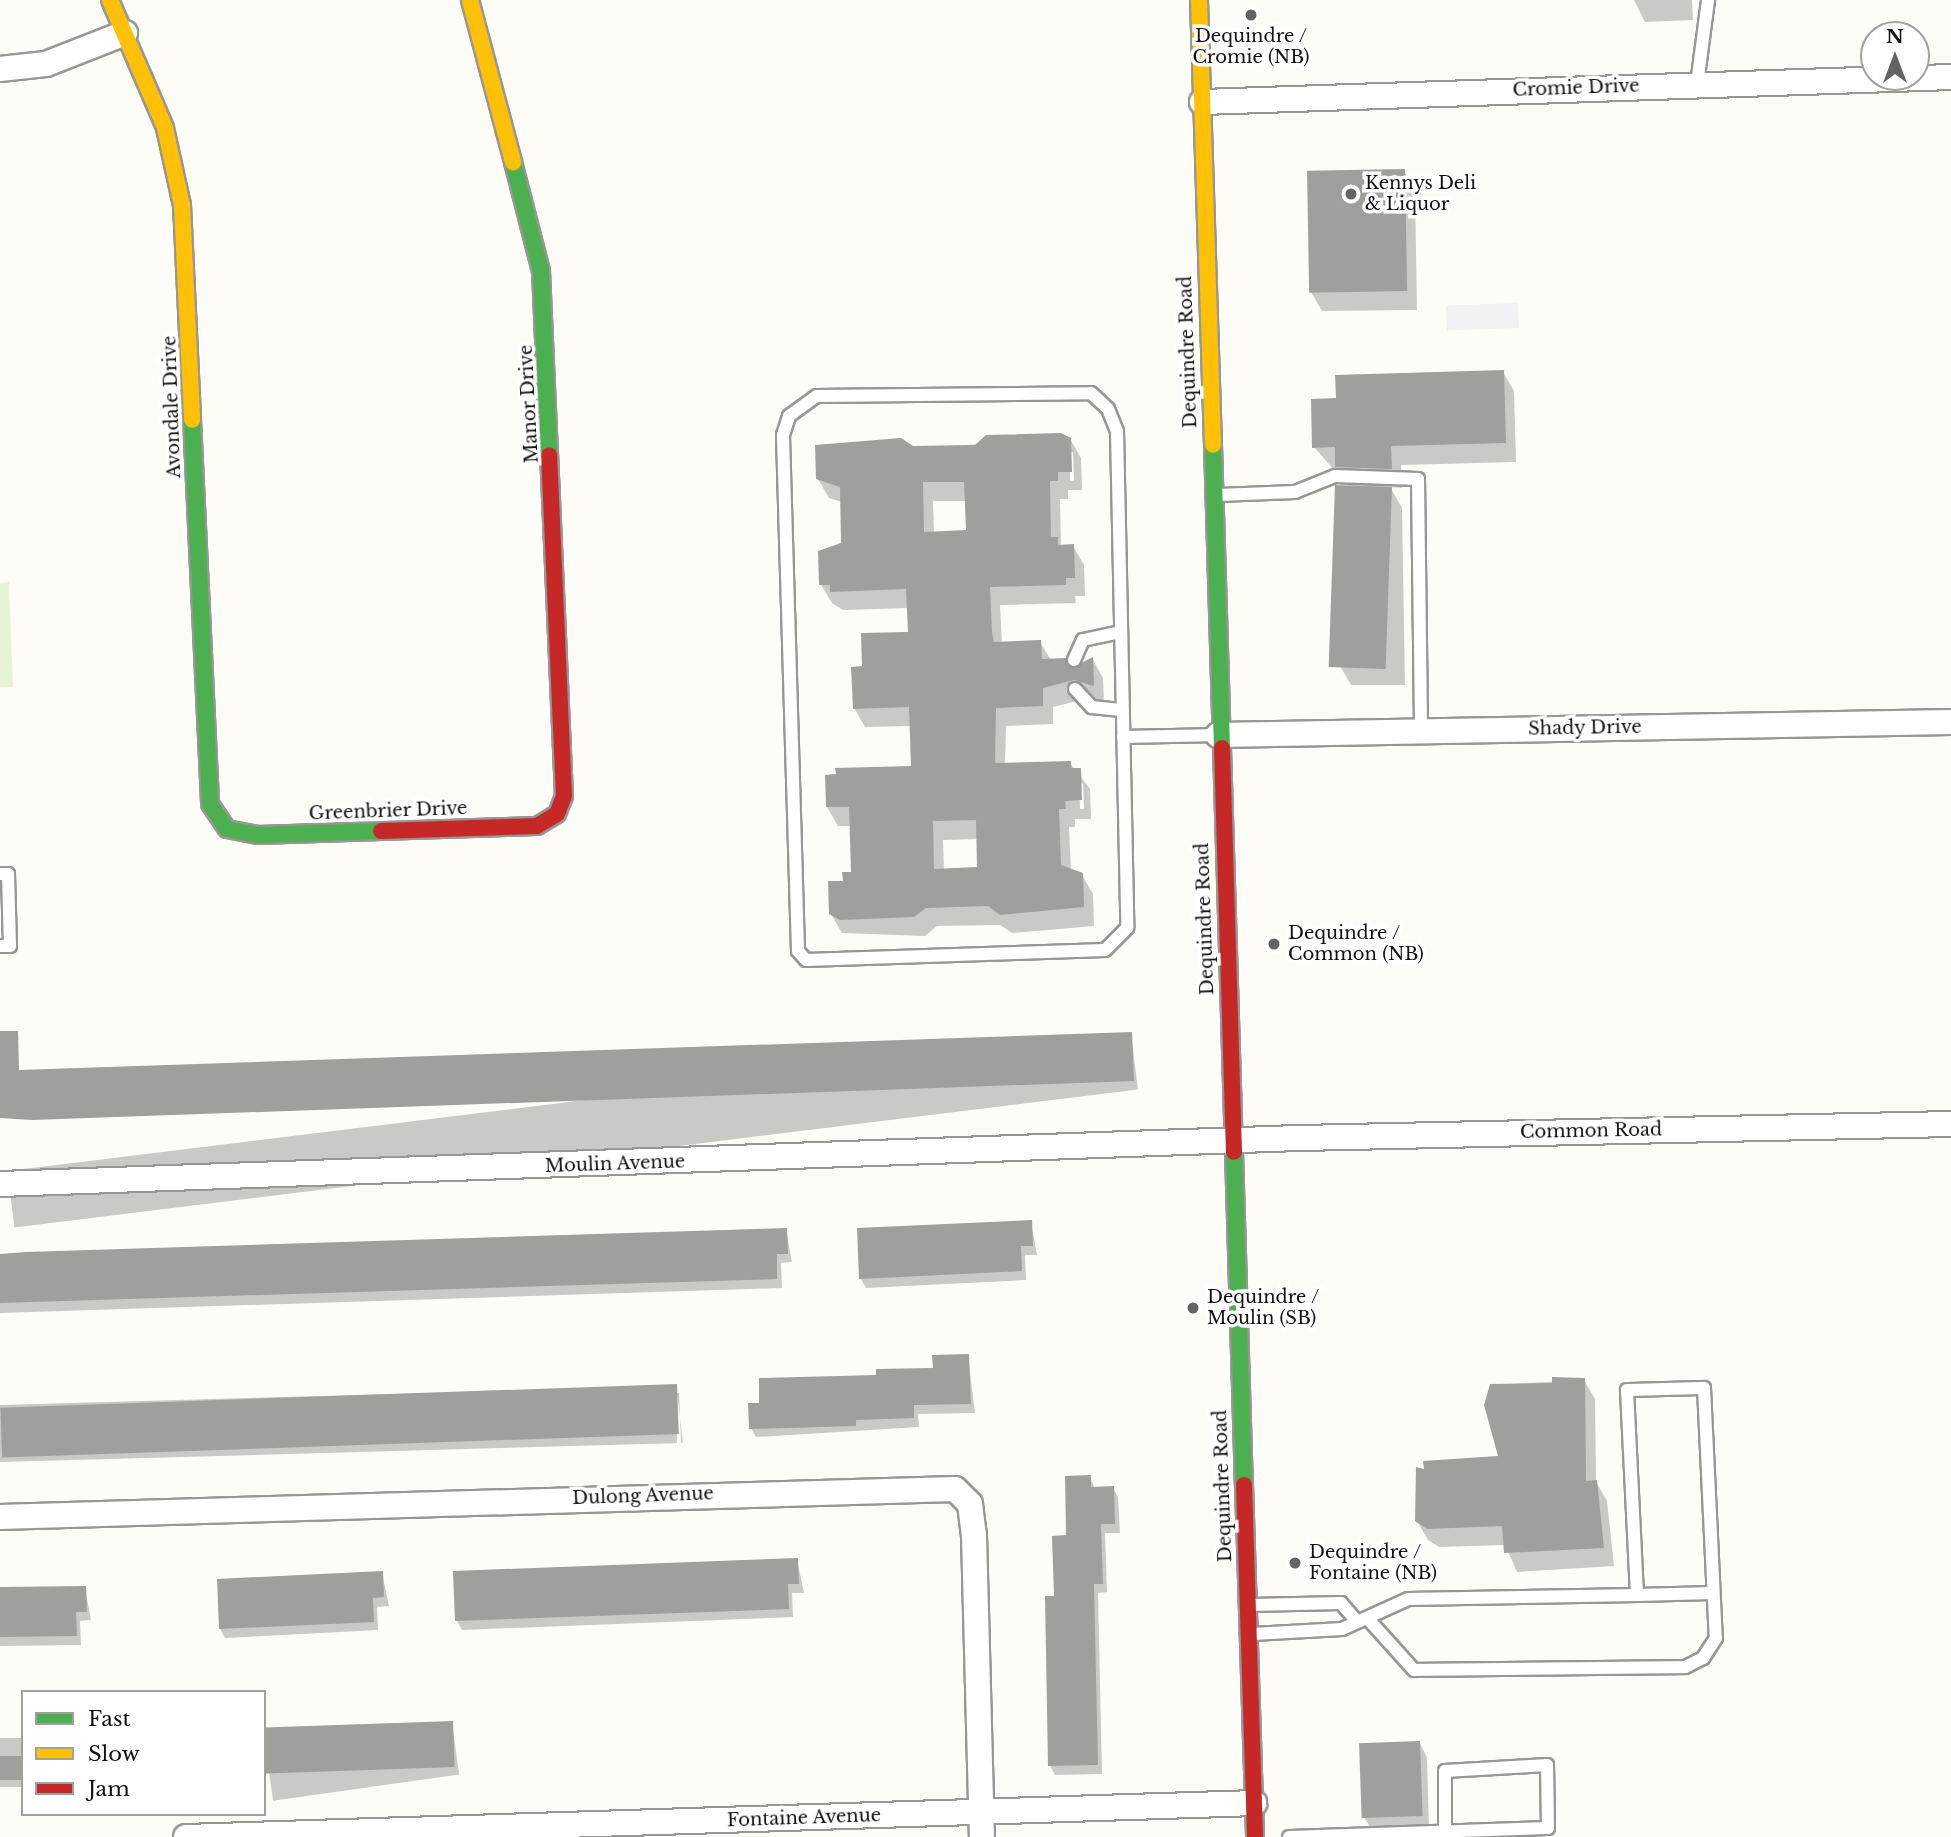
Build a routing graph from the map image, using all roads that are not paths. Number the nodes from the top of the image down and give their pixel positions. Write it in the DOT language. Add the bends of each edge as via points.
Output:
graph roads {
  1 [pos="110,0"];
  2 [pos="470,0"];
  3 [pos="1199,0"];
  4 [pos="1708,0"];
  5 [pos="125,33"];
  6 [pos="0,69"];
  7 [pos="1951,77"];
  8 [pos="1697,84"];
  9 [pos="1202,102"];
  10 [pos="1212,495"];
  11 [pos="1121,632"];
  12 [pos="1074,660"];
  13 [pos="1075,689"];
  14 [pos="1122,710"];
  15 [pos="1951,722"];
  16 [pos="1421,730"];
  17 [pos="1218,735"];
  18 [pos="1123,737"];
  19 [pos="557,814"];
  20 [pos="220,824"];
  21 [pos="0,874"];
  22 [pos="0,946"];
  23 [pos="1951,1124"];
  24 [pos="1231,1144"];
  25 [pos="0,1184"];
  26 [pos="0,1517"];
  27 [pos="1713,1593"];
  28 [pos="1637,1595"];
  29 [pos="1247,1605"];
  30 [pos="1355,1619"];
  31 [pos="1368,1619"];
  32 [pos="1249,1635"];
  33 [pos="1254,1803"];
  34 [pos="981,1812"];
  35 [pos="1445,1831"];
  36 [pos="186,1837"];
  37 [pos="982,1837"];
  38 [pos="1255,1837"];
  39 [pos="1289,1837"];
  1 -- 5 [label="street, Avondale Drive"];
  2 -- 19 [label="street, Manor Drive" via="527,205 544,301 567,777"];
  3 -- 9 [label="street, Dequindre Road"];
  4 -- 8 [label="lane"];
  5 -- 6 [label="street" via="46,64"];
  5 -- 20 [label="street, Avondale Drive" via="165,128 182,205 209,789"];
  7 -- 8 [label="street, Cromie Drive"];
  8 -- 9 [label="street, Cromie Drive"];
  9 -- 10 [label="street, Dequindre Road"];
  10 -- 16 [label="lane" via="1295,492 1335,476 1418,479"];
  10 -- 17 [label="street, Dequindre Road"];
  11 -- 12 [label="lane" via="1083,640"];
  11 -- 14 [label="lane"];
  11 -- 18 [label="lane" via="1117,431 1108,409 1091,393 817,396 789,416 783,435 797,923 798,951 806,960 1105,950 1127,928"];
  13 -- 14 [label="lane" via="1092,707"];
  14 -- 18 [label="lane"];
  15 -- 16 [label="street, Shady Drive"];
  16 -- 17 [label="street, Shady Drive"];
  17 -- 18 [label="lane"];
  17 -- 24 [label="street, Dequindre Road"];
  19 -- 20 [label="street, Greenbrier Drive" via="537,826 272,834 241,833"];
  21 -- 22 [label="lane" via="8,874 10,946"];
  23 -- 24 [label="street, Common Road"];
  24 -- 25 [label="street, Moulin Avenue"];
  24 -- 29 [label="street, Dequindre Road"];
  26 -- 34 [label="street, Dulong Avenue" via="955,1489 970,1504 974,1525"];
  27 -- 28 [label="lane"];
  27 -- 28 [label="lane" via="1704,1388 1627,1390"];
  27 -- 31 [label="lane" via="1716,1638 1703,1658 1685,1667 1414,1670"];
  28 -- 31 [label="lane" via="1408,1599"];
  29 -- 30 [label="lane" via="1341,1603"];
  29 -- 32 [label="street, Dequindre Road"];
  30 -- 31 [label="lane"];
  30 -- 32 [label="lane" via="1342,1629"];
  32 -- 33 [label="street, Dequindre Road"];
  33 -- 34 [label="street, Fontaine Avenue"];
  33 -- 38 [label="street, Dequindre Road"];
  34 -- 36 [label="street, Fontaine Avenue"];
  34 -- 37 [label="street, Dulong Avenue"];
  35 -- 35 [label="lane" via="1548,1828 1548,1765 1445,1771"];
  35 -- 39 [label="lane"];
}
